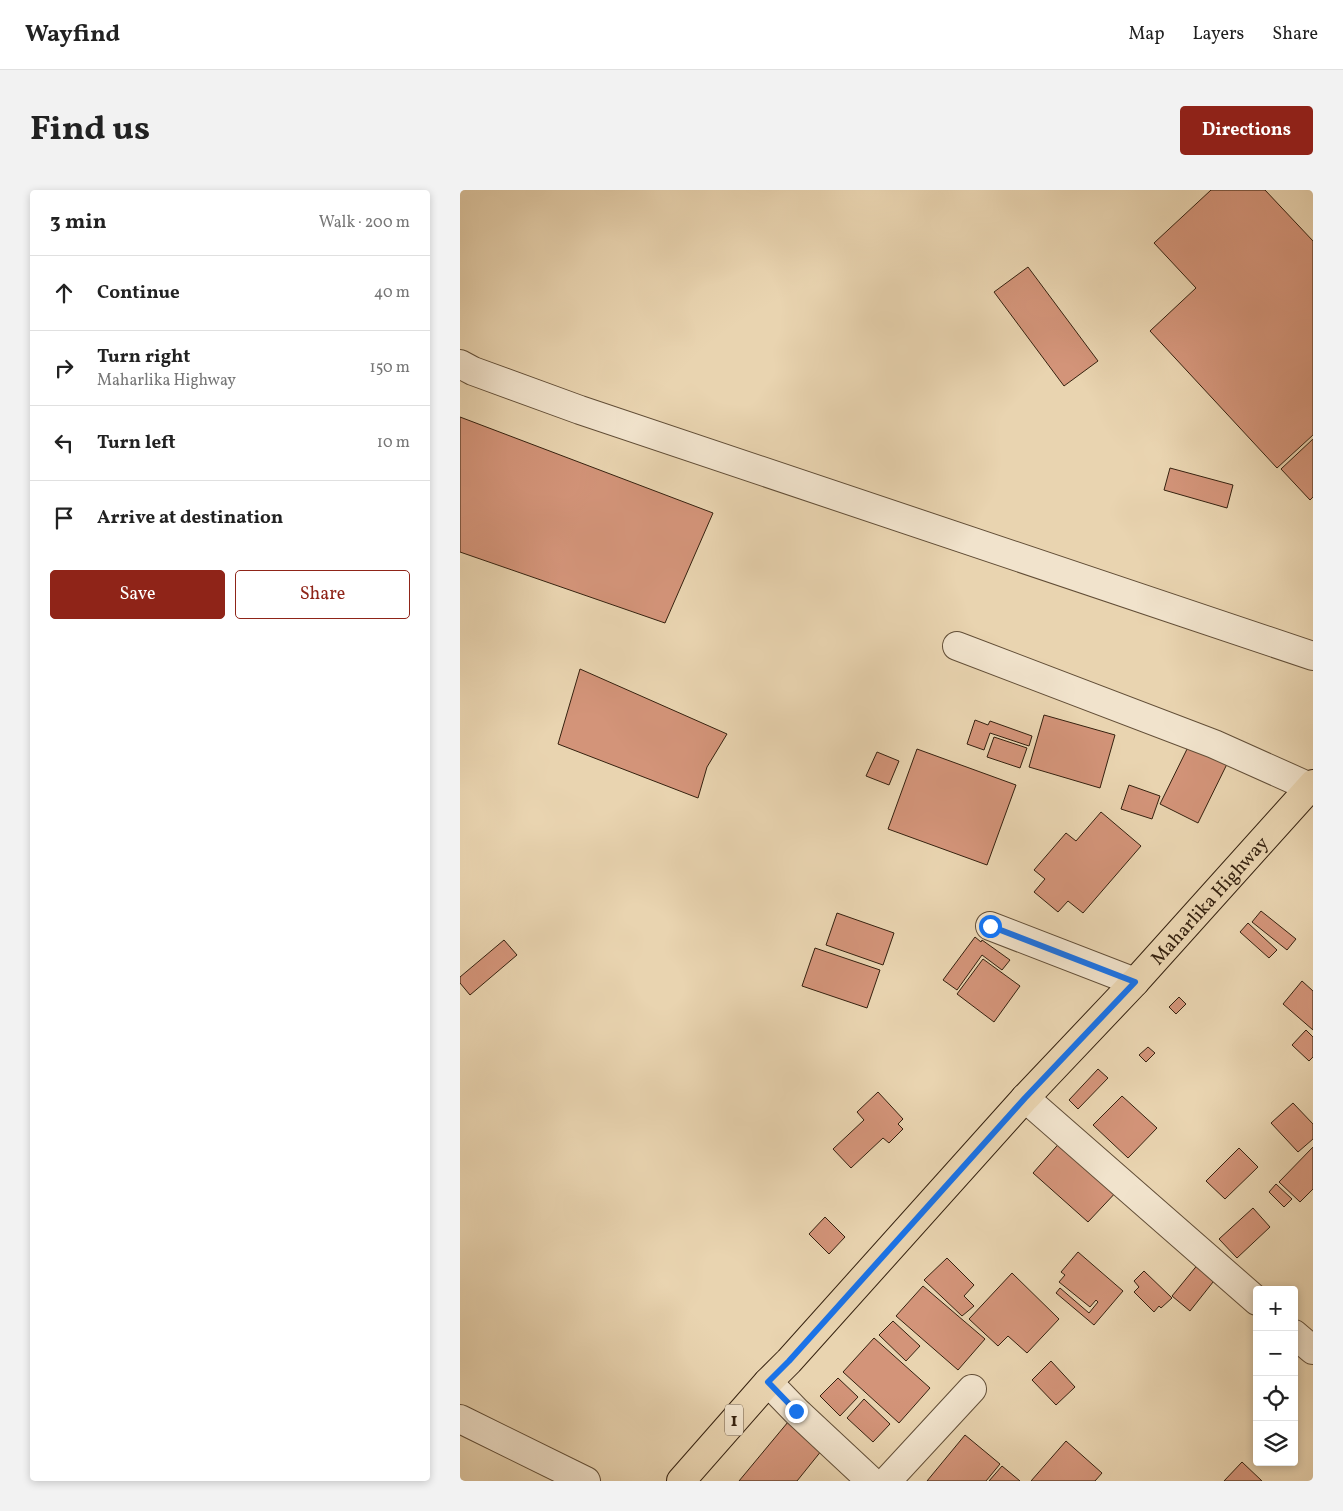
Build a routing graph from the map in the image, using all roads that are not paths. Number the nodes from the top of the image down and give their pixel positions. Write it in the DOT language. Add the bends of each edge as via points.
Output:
graph roads {
  1 [pos="460,364"];
  2 [pos="957,646"];
  3 [pos="1313,656"];
  4 [pos="1312,785"];
  5 [pos="990,926"];
  6 [pos="1135,982"];
  7 [pos="1025,1098"];
  8 [pos="1253,1298"];
  9 [pos="1298,1337"];
  10 [pos="1313,1350"];
  11 [pos="768,1382"];
  12 [pos="972,1389"];
  13 [pos="460,1419"];
  14 [pos="586,1481"];
  15 [pos="680,1481"];
  16 [pos="871,1481"];
  17 [pos="887,1481"];
  1 -- 3 [label="street" via="580,410"];
  2 -- 4 [label="street"];
  4 -- 6 [label="main road, Maharlika Highway / 1"];
  5 -- 6 [label="street"];
  6 -- 7 [label="main road, Maharlika Highway / 1"];
  7 -- 8 [label="street"];
  7 -- 11 [label="main road, Maharlika Highway / 1"];
  9 -- 10 [label="street"];
  11 -- 15 [label="main road, Maharlika Highway / 1"];
  11 -- 16 [label="street"];
  12 -- 17 [label="street"];
  13 -- 14 [label="street"];
}
